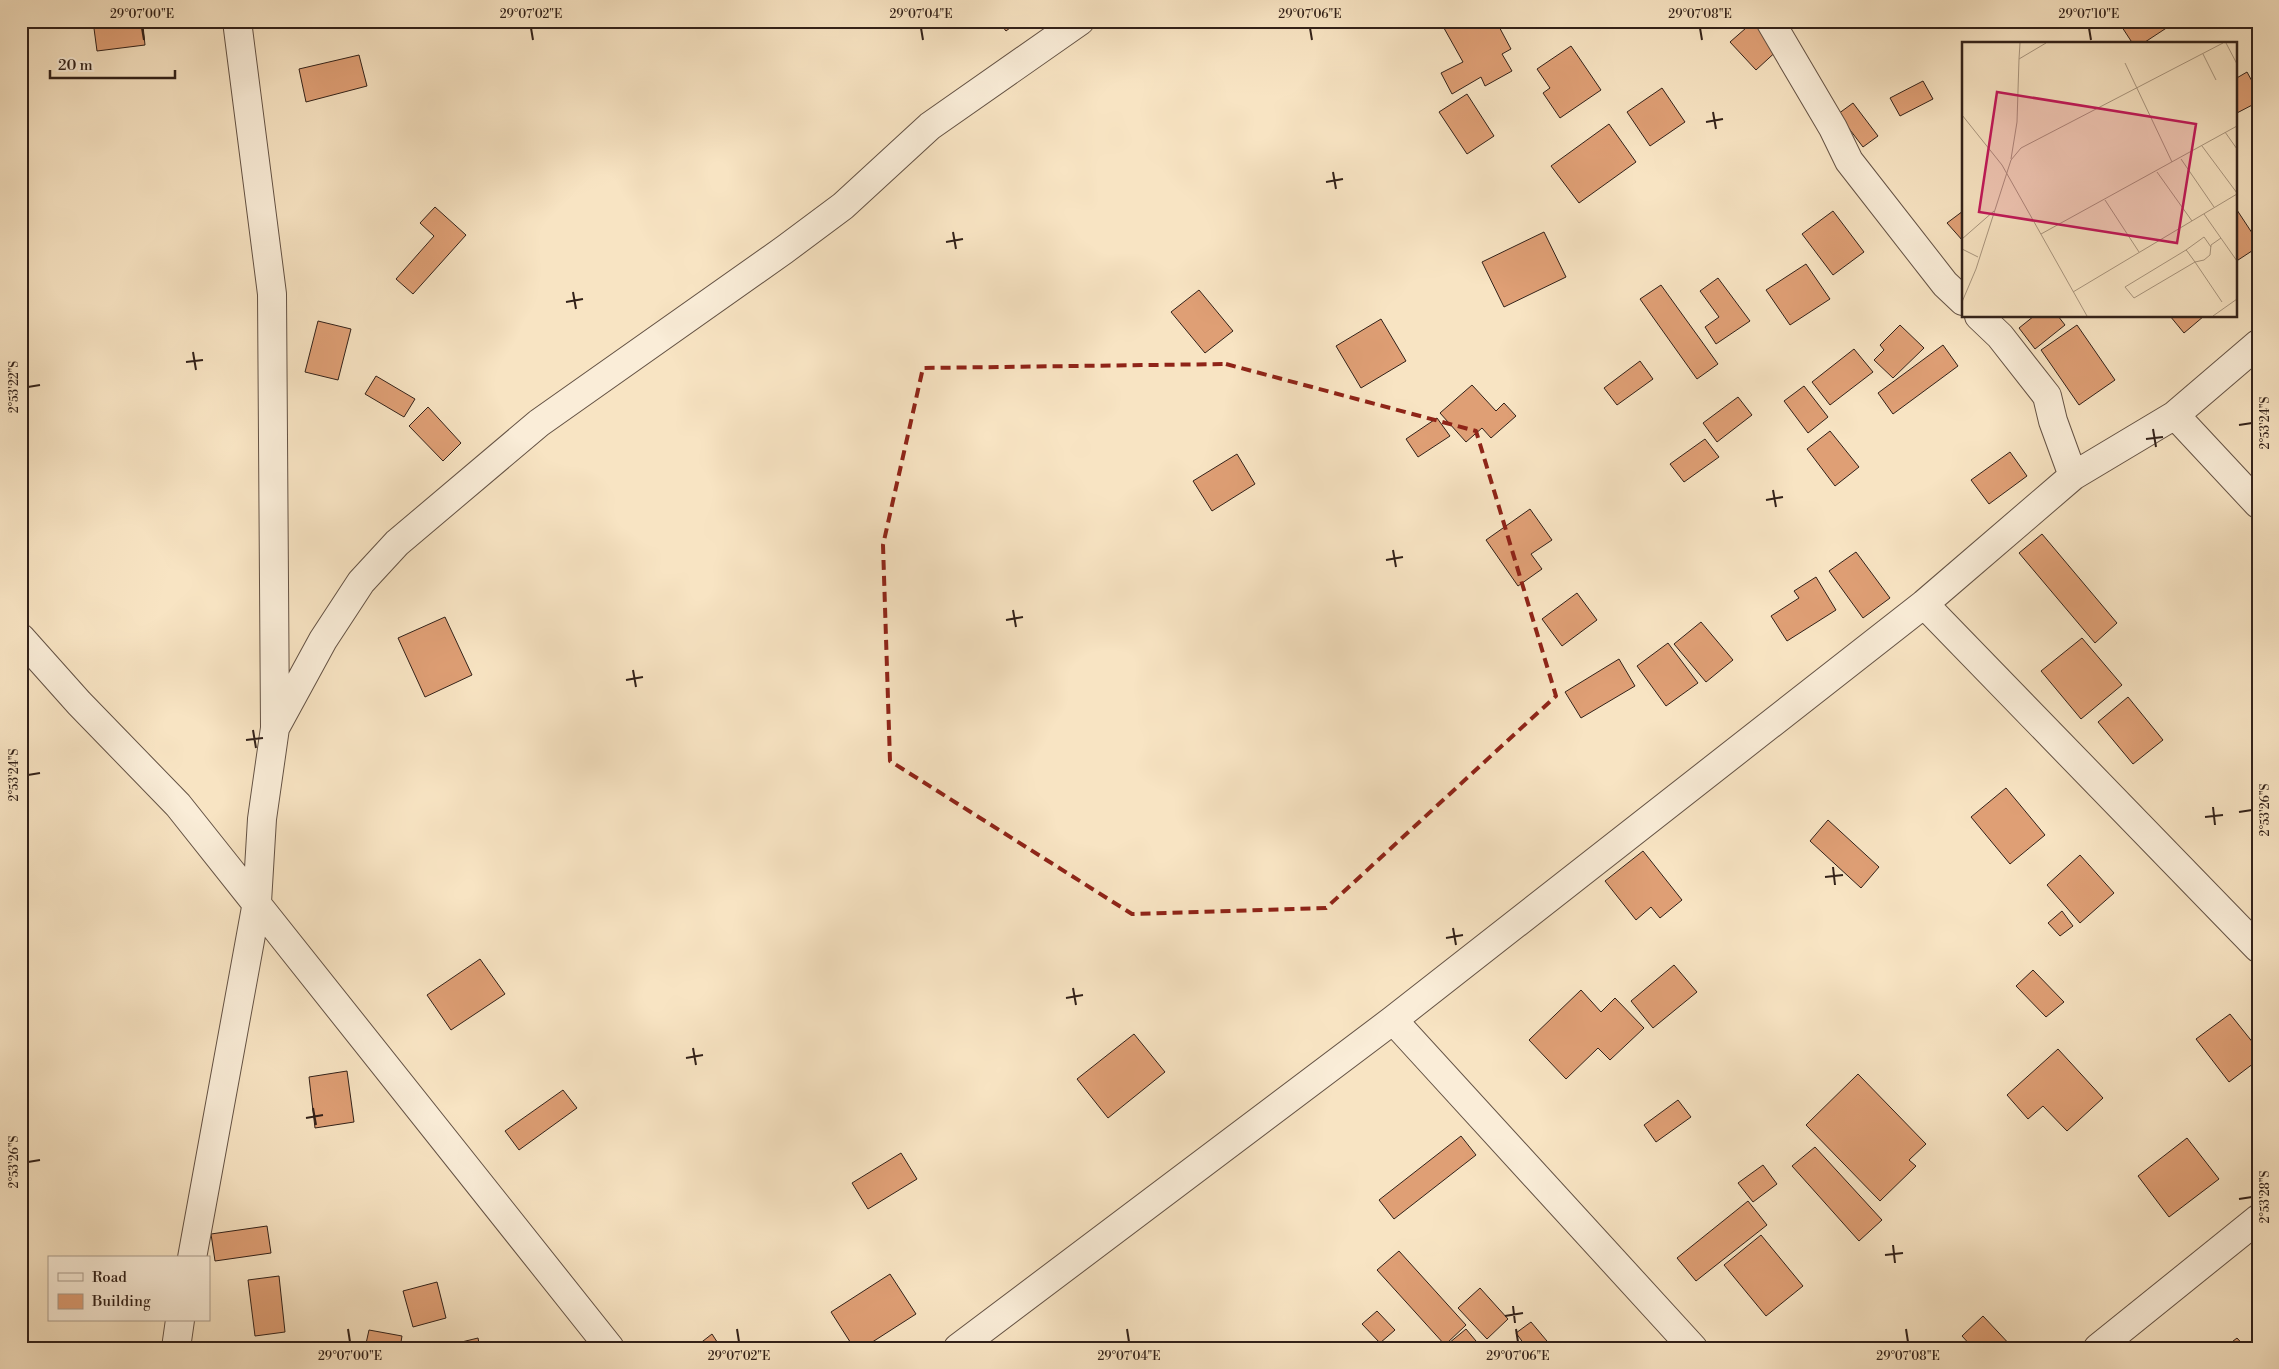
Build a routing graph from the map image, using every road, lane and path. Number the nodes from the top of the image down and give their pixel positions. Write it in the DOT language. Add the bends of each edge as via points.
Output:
graph roads {
  1 [pos="237,21"];
  2 [pos="1080,21"];
  3 [pos="1770,21"];
  4 [pos="1962,300"];
  5 [pos="1981,318"];
  6 [pos="2258,344"];
  7 [pos="2175,415"];
  8 [pos="2073,476"];
  9 [pos="2258,504"];
  10 [pos="1924,604"];
  11 [pos="21,638"];
  12 [pos="275,728"];
  13 [pos="257,902"];
  14 [pos="2258,948"];
  15 [pos="1393,1020"];
  16 [pos="2258,1219"];
  17 [pos="192,1256"];
  18 [pos="610,1348"];
  19 [pos="958,1348"];
  20 [pos="1693,1348"];
  21 [pos="2098,1348"];
  1 -- 12 [label="street" via="272,294"];
  2 -- 12 [label="street" via="930,126 843,206 784,250 539,423 397,543 361,582 323,640"];
  3 -- 4 [label="street" via="1849,161 1945,284"];
  5 -- 8 [label="street" via="2000,336 2047,396"];
  6 -- 7 [label="street"];
  7 -- 8 [label="street"];
  7 -- 9 [label="street"];
  8 -- 10 [label="street"];
  10 -- 14 [label="street"];
  10 -- 15 [label="street"];
  11 -- 13 [label="street" via="178,805"];
  12 -- 13 [label="street" via="262,819"];
  13 -- 17 [label="street"];
  13 -- 18 [label="street"];
  15 -- 19 [label="street"];
  15 -- 20 [label="street"];
  16 -- 21 [label="street"];
}
